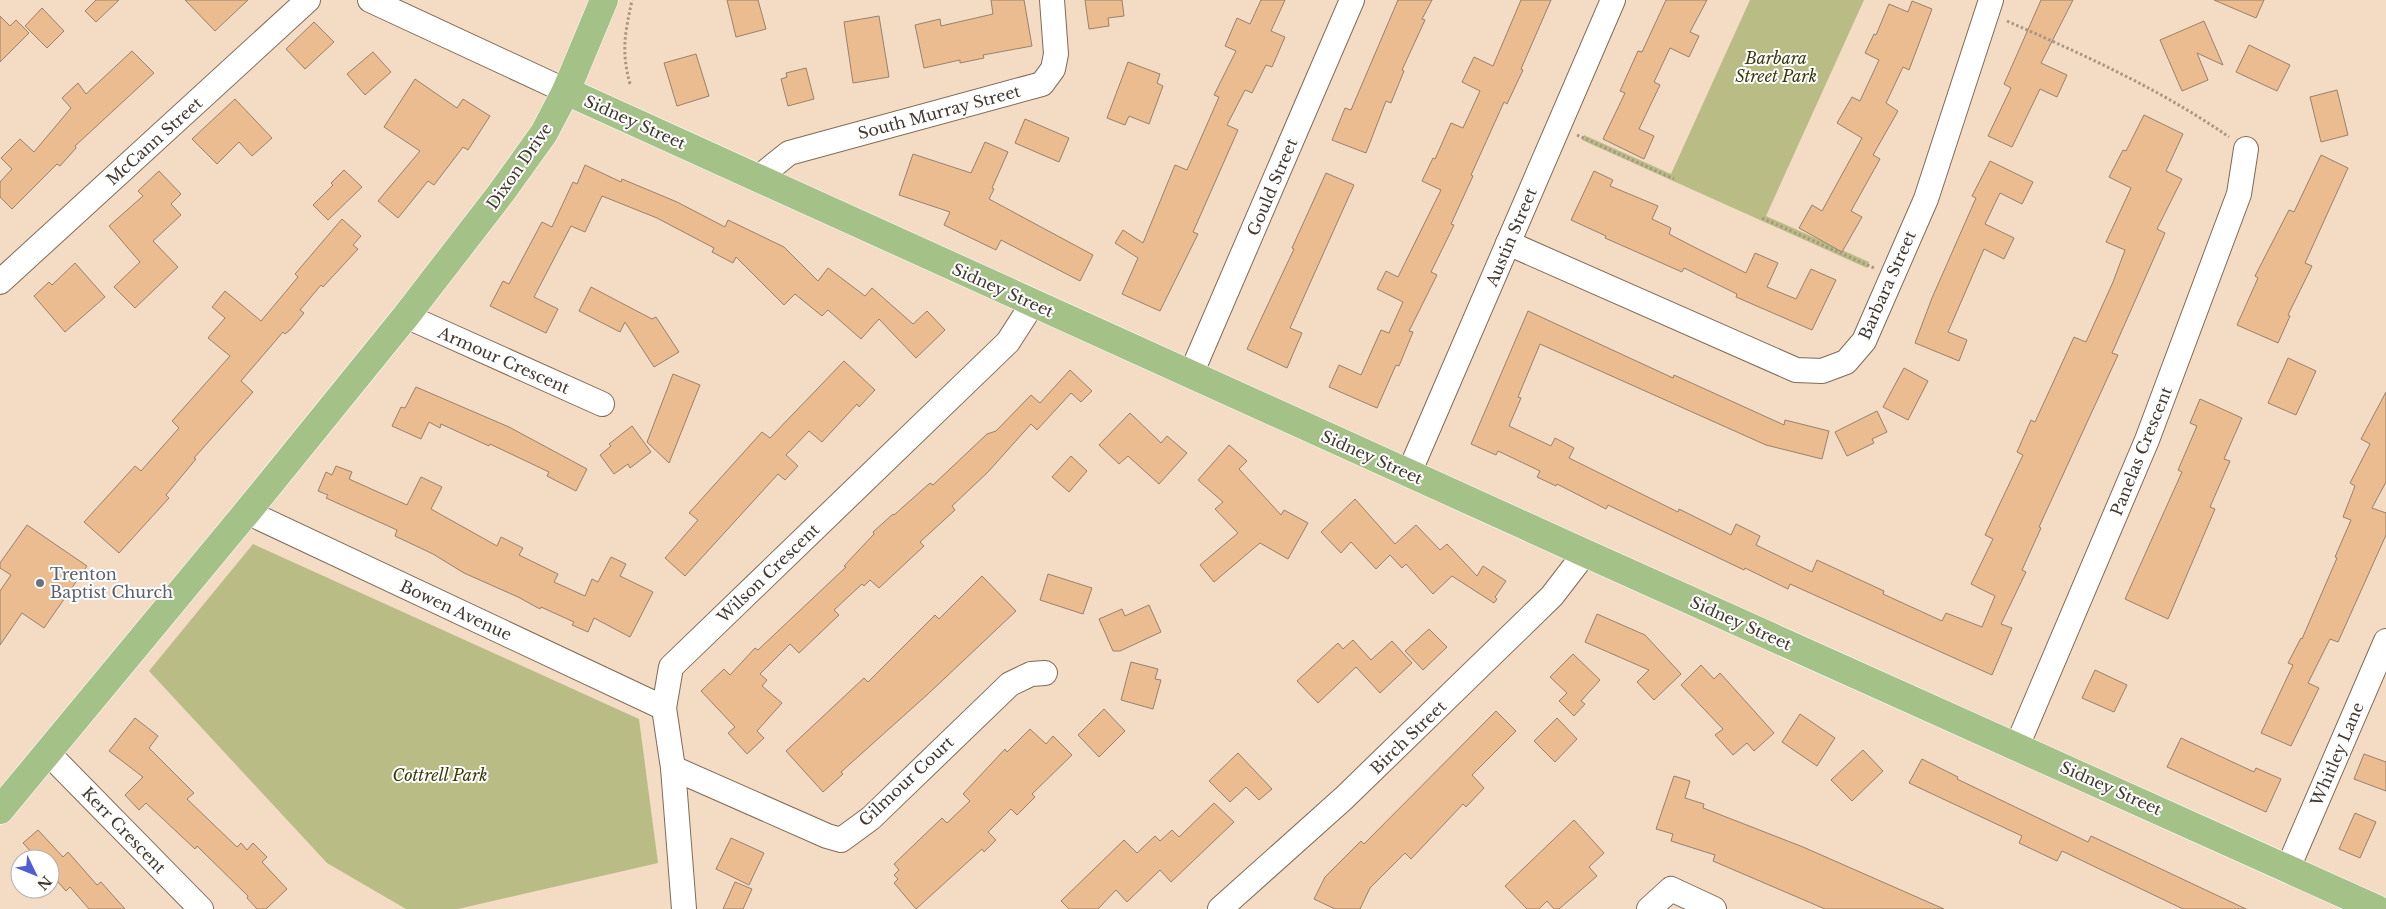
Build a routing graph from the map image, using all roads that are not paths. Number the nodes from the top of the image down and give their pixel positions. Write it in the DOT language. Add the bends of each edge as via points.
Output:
graph roads {
  1 [pos="308,0"];
  2 [pos="370,0"];
  3 [pos="604,0"];
  4 [pos="1052,0"];
  5 [pos="1352,0"];
  6 [pos="1613,0"];
  7 [pos="1989,6"];
  8 [pos="566,91"];
  9 [pos="2246,149"];
  10 [pos="758,178"];
  11 [pos="1508,243"];
  12 [pos="0,282"];
  13 [pos="1033,303"];
  14 [pos="406,316"];
  15 [pos="1191,374"];
  16 [pos="602,404"];
  17 [pos="1409,473"];
  18 [pos="247,512"];
  19 [pos="1585,554"];
  20 [pos="2386,641"];
  21 [pos="1045,673"];
  22 [pos="664,708"];
  23 [pos="2017,746"];
  24 [pos="47,752"];
  25 [pos="673,768"];
  26 [pos="0,810"];
  27 [pos="2288,868"];
  28 [pos="1226,908"];
  29 [pos="201,909"];
  30 [pos="684,909"];
  31 [pos="1649,909"];
  32 [pos="1714,909"];
  33 [pos="2377,909"];
  1 -- 12 [label="street, McCann Street"];
  2 -- 8 [label="street, Sidney Street"];
  3 -- 8 [label="main road, Dixon Drive"];
  4 -- 10 [label="street, South Murray Street" via="1056,54 1053,69 1042,84 789,153"];
  5 -- 15 [label="street, Gould Street"];
  6 -- 11 [label="street, Austin Street"];
  7 -- 11 [label="street, Barbara Street" via="1926,199 1864,341 1846,362 1822,371 1796,370"];
  8 -- 10 [label="main road, Sidney Street"];
  8 -- 14 [label="main road, Dixon Drive" via="544,133 507,186"];
  9 -- 23 [label="street, Panelas Crescent" via="2239,194 2147,440"];
  10 -- 13 [label="main road, Sidney Street"];
  11 -- 17 [label="street, Austin Street"];
  13 -- 15 [label="main road, Sidney Street"];
  13 -- 22 [label="street, Wilson Crescent" via="1008,342 670,667"];
  14 -- 16 [label="street, Armour Crescent"];
  14 -- 18 [label="main road, Dixon Drive"];
  15 -- 17 [label="main road, Sidney Street"];
  17 -- 19 [label="main road, Sidney Street"];
  18 -- 22 [label="street, Bowen Avenue"];
  18 -- 24 [label="main road, Dixon Drive"];
  19 -- 23 [label="main road, Sidney Street"];
  19 -- 28 [label="street, Birch Street" via="1552,596 1525,623"];
  20 -- 27 [label="street, Whitley Lane"];
  21 -- 25 [label="street, Gilmour Court" via="1032,674 1010,684 871,818 841,840"];
  22 -- 25 [label="street, Wilson Crescent"];
  23 -- 27 [label="main road, Sidney Street"];
  24 -- 26 [label="main road, Dixon Drive"];
  24 -- 29 [label="street, Kerr Crescent"];
  25 -- 30 [label="street, Wilson Crescent"];
  27 -- 33 [label="main road, Sidney Street"];
  31 -- 32 [label="street" via="1671,889"];
}
